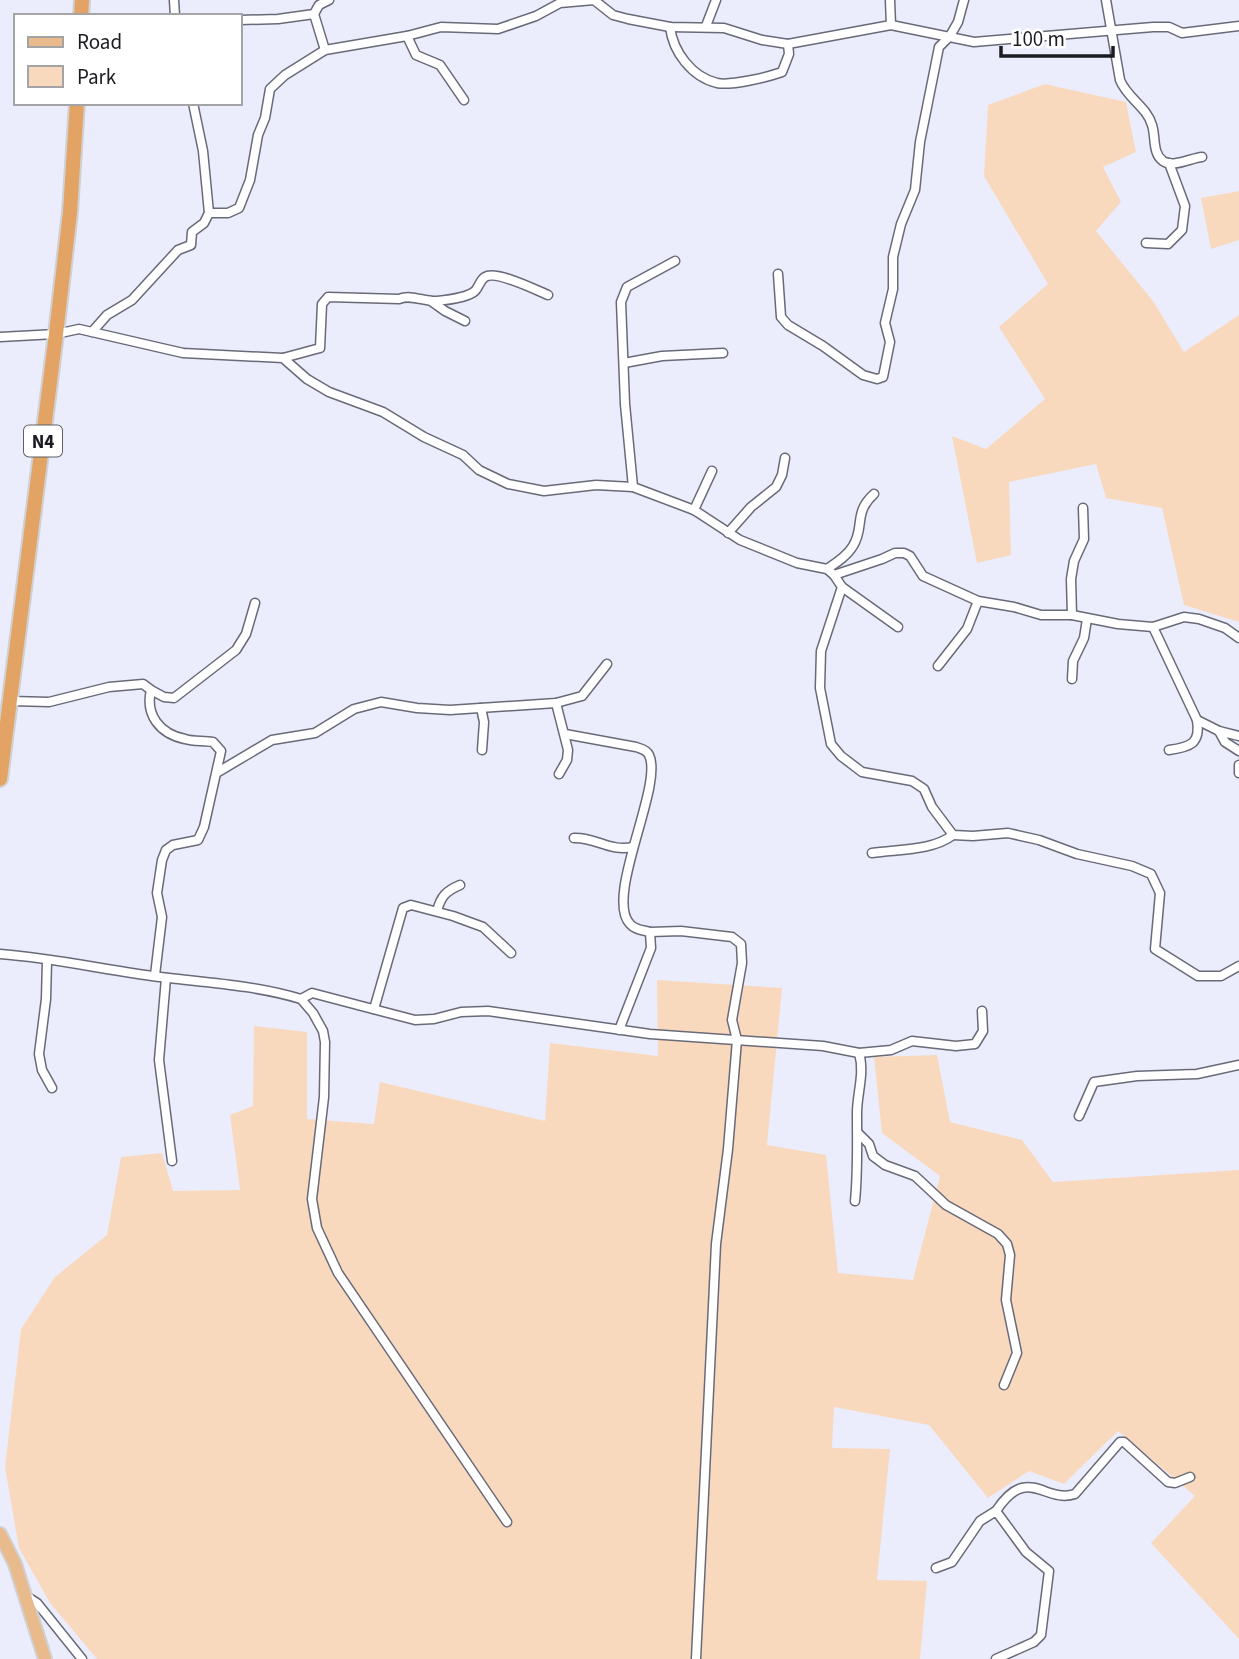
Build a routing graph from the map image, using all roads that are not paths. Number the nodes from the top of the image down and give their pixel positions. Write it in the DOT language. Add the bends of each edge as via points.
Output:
graph roads {
  1 [pos="329,0"];
  2 [pos="595,0"];
  3 [pos="716,0"];
  4 [pos="890,0"];
  5 [pos="964,0"];
  6 [pos="1106,0"];
  7 [pos="314,14"];
  8 [pos="242,20"];
  9 [pos="891,25"];
  10 [pos="705,26"];
  11 [pos="1239,26"];
  12 [pos="670,27"];
  13 [pos="1110,32"];
  14 [pos="407,36"];
  15 [pos="950,36"];
  16 [pos="788,44"];
  17 [pos="325,50"];
  18 [pos="464,100"];
  19 [pos="77,105"];
  20 [pos="193,105"];
  21 [pos="1202,157"];
  22 [pos="1169,163"];
  23 [pos="209,213"];
  24 [pos="1146,243"];
  25 [pos="675,261"];
  26 [pos="778,274"];
  27 [pos="548,295"];
  28 [pos="431,301"];
  29 [pos="465,321"];
  30 [pos="92,332"];
  31 [pos="56,334"];
  32 [pos="0,337"];
  33 [pos="723,353"];
  34 [pos="283,358"];
  35 [pos="624,363"];
  36 [pos="785,458"];
  37 [pos="712,471"];
  38 [pos="633,487"];
  39 [pos="874,494"];
  40 [pos="1083,508"];
  41 [pos="694,510"];
  42 [pos="728,533"];
  43 [pos="830,572"];
  44 [pos="842,587"];
  45 [pos="978,601"];
  46 [pos="255,603"];
  47 [pos="1072,615"];
  48 [pos="1087,619"];
  49 [pos="898,627"];
  50 [pos="1153,627"];
  51 [pos="1239,638"];
  52 [pos="607,664"];
  53 [pos="939,666"];
  54 [pos="1072,679"];
  55 [pos="151,690"];
  56 [pos="11,701"];
  57 [pos="556,703"];
  58 [pos="481,708"];
  59 [pos="1197,720"];
  60 [pos="1219,732"];
  61 [pos="565,734"];
  62 [pos="1239,736"];
  63 [pos="2,741"];
  64 [pos="482,750"];
  65 [pos="1169,750"];
  66 [pos="1239,751"];
  67 [pos="1239,765"];
  68 [pos="218,772"];
  69 [pos="1239,773"];
  70 [pos="559,774"];
  71 [pos="0,779"];
  72 [pos="953,835"];
  73 [pos="574,838"];
  74 [pos="633,847"];
  75 [pos="872,853"];
  76 [pos="460,885"];
  77 [pos="437,911"];
  78 [pos="650,932"];
  79 [pos="511,953"];
  80 [pos="0,954"];
  81 [pos="47,961"];
  82 [pos="1239,966"];
  83 [pos="156,975"];
  84 [pos="166,978"];
  85 [pos="301,999"];
  86 [pos="374,1009"];
  87 [pos="982,1011"];
  88 [pos="619,1030"];
  89 [pos="737,1040"];
  90 [pos="859,1053"];
  91 [pos="1239,1065"];
  92 [pos="52,1088"];
  93 [pos="1079,1116"];
  94 [pos="858,1133"];
  95 [pos="172,1161"];
  96 [pos="855,1201"];
  97 [pos="1004,1385"];
  98 [pos="1191,1477"];
  99 [pos="996,1511"];
  100 [pos="507,1522"];
  101 [pos="0,1534"];
  102 [pos="936,1568"];
  103 [pos="26,1596"];
  104 [pos="45,1659"];
  105 [pos="82,1659"];
  106 [pos="696,1659"];
  107 [pos="996,1659"];
  1 -- 7 [label="street"];
  2 -- 12 [label="street" via="613,15"];
  2 -- 14 [label="street" via="560,3 498,29 441,27"];
  3 -- 10 [label="street"];
  4 -- 9 [label="street"];
  5 -- 15 [label="street"];
  6 -- 13 [label="street"];
  7 -- 8 [label="street"];
  7 -- 17 [label="street"];
  9 -- 15 [label="street"];
  9 -- 16 [label="street"];
  10 -- 12 [label="street"];
  10 -- 16 [label="street"];
  11 -- 13 [label="street" via="1182,33 1169,27"];
  12 -- 16 [label="street" via="679,56 719,83 782,72"];
  13 -- 15 [label="street" via="974,42"];
  13 -- 22 [label="street" via="1124,91 1152,122 1156,150 1162,161"];
  14 -- 17 [label="street"];
  14 -- 18 [label="street" via="416,55 440,65"];
  15 -- 26 [label="street" via="939,47 915,190 893,257 893,289 885,323 890,342 883,377 863,375 788,325 781,317"];
  17 -- 23 [label="street" via="270,89 250,180 239,208"];
  19 -- 31 [label="highway, N4"];
  20 -- 23 [label="street"];
  21 -- 22 [label="street"];
  22 -- 24 [label="street" via="1185,206 1182,230 1168,244"];
  23 -- 30 [label="street" via="192,232 191,245 178,250 132,300 107,315"];
  25 -- 35 [label="street" via="627,287 621,302"];
  27 -- 28 [label="street" via="490,276 471,293"];
  28 -- 29 [label="street"];
  28 -- 34 [label="street" via="406,296 328,297 322,304 320,348"];
  30 -- 31 [label="street" via="79,329"];
  30 -- 34 [label="street" via="183,353"];
  31 -- 32 [label="street"];
  31 -- 56 [label="highway, N4"];
  33 -- 35 [label="street"];
  34 -- 38 [label="street" via="329,392 383,412 508,484 544,491 596,485"];
  35 -- 38 [label="street"];
  36 -- 42 [label="street" via="776,487"];
  37 -- 41 [label="street"];
  38 -- 41 [label="street"];
  39 -- 43 [label="street" via="865,502 853,546"];
  40 -- 47 [label="street" via="1084,539 1071,579"];
  41 -- 42 [label="street"];
  42 -- 43 [label="street" via="797,564"];
  43 -- 44 [label="street"];
  43 -- 45 [label="street" via="904,552 923,576"];
  44 -- 49 [label="street"];
  44 -- 72 [label="street" via="821,650 820,688 831,744 862,772 912,781 924,789"];
  45 -- 47 [label="street" via="1041,615"];
  45 -- 53 [label="street" via="967,629"];
  46 -- 55 [label="street" via="236,650 174,698"];
  47 -- 48 [label="street"];
  48 -- 50 [label="street"];
  48 -- 54 [label="street"];
  50 -- 51 [label="street" via="1184,617 1225,628"];
  50 -- 59 [label="street"];
  52 -- 57 [label="street" via="582,696"];
  55 -- 56 [label="street" via="143,684 100,688 49,702"];
  55 -- 68 [label="street" via="148,699 153,720 183,739 218,745 222,756"];
  56 -- 63 [label="highway, N4"];
  57 -- 58 [label="street"];
  57 -- 61 [label="street"];
  58 -- 64 [label="street"];
  58 -- 68 [label="street" via="417,708 381,702 354,709 315,733 272,740"];
  59 -- 60 [label="street"];
  59 -- 65 [label="street" via="1196,739 1187,748"];
  60 -- 62 [label="street"];
  60 -- 66 [label="street"];
  61 -- 70 [label="street" via="567,760"];
  61 -- 74 [label="street" via="636,747 650,757 652,770"];
  63 -- 71 [label="highway, N4"];
  67 -- 69 [label="street"];
  68 -- 83 [label="street" via="198,840 173,845 162,860"];
  72 -- 75 [label="street" via="932,845"];
  72 -- 82 [label="street" via="1009,833 1151,874 1160,893 1155,949 1198,976 1221,976"];
  73 -- 74 [label="street" via="615,849"];
  74 -- 78 [label="street" via="622,900 627,922"];
  76 -- 77 [label="street" via="441,897"];
  77 -- 79 [label="street" via="483,927"];
  77 -- 86 [label="street" via="411,905 403,908"];
  78 -- 88 [label="street" via="651,948"];
  78 -- 89 [label="street" via="732,937 741,944 733,1020"];
  80 -- 81 [label="street"];
  81 -- 83 [label="street"];
  81 -- 92 [label="street" via="38,1054"];
  83 -- 84 [label="street"];
  84 -- 85 [label="street"];
  84 -- 95 [label="street" via="159,1060"];
  85 -- 86 [label="street" via="312,993"];
  85 -- 100 [label="street" via="326,1042 312,1199 317,1228 338,1273"];
  86 -- 88 [label="street" via="415,1020 488,1011"];
  87 -- 90 [label="street" via="983,1031 975,1044 912,1041 891,1050"];
  88 -- 89 [label="street"];
  89 -- 90 [label="street"];
  89 -- 106 [label="street" via="716,1244"];
  90 -- 94 [label="street"];
  91 -- 93 [label="street" via="1094,1082"];
  94 -- 96 [label="street"];
  94 -- 97 [label="street" via="873,1156 915,1176 946,1205 999,1234 1007,1244 1006,1300 1017,1353"];
  98 -- 99 [label="street" via="1168,1482 1120,1441 1075,1494 1061,1496 1024,1488 1004,1499"];
  99 -- 102 [label="street" via="980,1521 952,1562"];
  99 -- 107 [label="street" via="1026,1552 1049,1571 1041,1635"];
  101 -- 103 [label="main road"];
  103 -- 104 [label="main road"];
  103 -- 105 [label="street" via="37,1603"];
}
